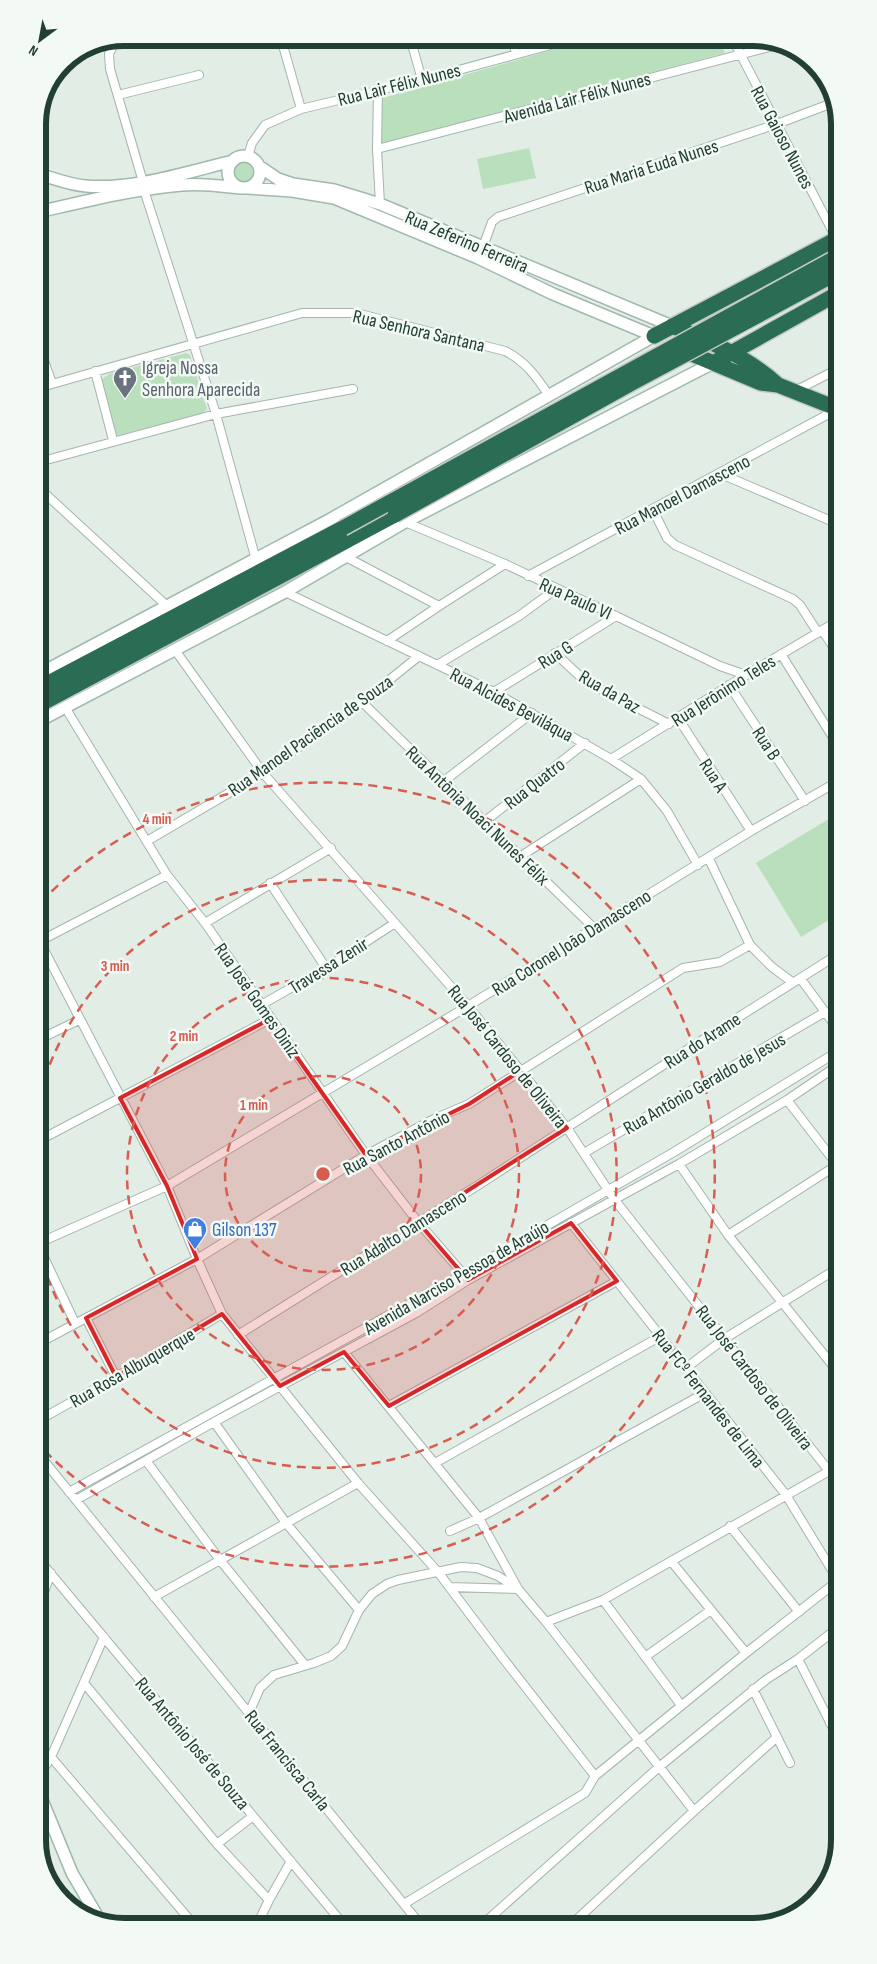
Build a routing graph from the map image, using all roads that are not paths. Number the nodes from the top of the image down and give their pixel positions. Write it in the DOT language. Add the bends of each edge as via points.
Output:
graph roads {
  1 [pos="283,46"];
  2 [pos="412,46"];
  3 [pos="514,46"];
  4 [pos="546,46"];
  5 [pos="736,46"];
  6 [pos="112,48"];
  7 [pos="767,48"];
  8 [pos="516,54"];
  9 [pos="740,55"];
  10 [pos="199,75"];
  11 [pos="422,80"];
  12 [pos="378,89"];
  13 [pos="118,95"];
  14 [pos="828,105"];
  15 [pos="302,109"];
  16 [pos="777,124"];
  17 [pos="377,150"];
  18 [pos="248,156"];
  19 [pos="232,161"];
  20 [pos="259,166"];
  21 [pos="46,176"];
  22 [pos="85,186"];
  23 [pos="144,186"];
  24 [pos="244,188"];
  25 [pos="82,202"];
  26 [pos="380,204"];
  27 [pos="46,210"];
  28 [pos="831,228"];
  29 [pos="831,242"];
  30 [pos="482,247"];
  31 [pos="831,260"];
  32 [pos="831,276"];
  33 [pos="558,280"];
  34 [pos="553,294"];
  35 [pos="831,297"];
  36 [pos="672,326"];
  37 [pos="654,336"];
  38 [pos="193,344"];
  39 [pos="732,353"];
  40 [pos="713,363"];
  41 [pos="46,366"];
  42 [pos="95,371"];
  43 [pos="831,373"];
  44 [pos="52,383"];
  45 [pos="46,385"];
  46 [pos="778,385"];
  47 [pos="354,389"];
  48 [pos="795,391"];
  49 [pos="549,396"];
  50 [pos="831,407"];
  51 [pos="831,412"];
  52 [pos="216,414"];
  53 [pos="113,440"];
  54 [pos="46,460"];
  55 [pos="721,474"];
  56 [pos="46,494"];
  57 [pos="653,510"];
  58 [pos="400,518"];
  59 [pos="831,520"];
  60 [pos="346,557"];
  61 [pos="256,560"];
  62 [pos="505,564"];
  63 [pos="528,576"];
  64 [pos="556,589"];
  65 [pos="285,592"];
  66 [pos="167,606"];
  67 [pos="439,606"];
  68 [pos="616,616"];
  69 [pos="831,625"];
  70 [pos="820,631"];
  71 [pos="387,641"];
  72 [pos="831,645"];
  73 [pos="175,650"];
  74 [pos="555,653"];
  75 [pos="781,654"];
  76 [pos="419,656"];
  77 [pos="437,665"];
  78 [pos="46,670"];
  79 [pos="746,675"];
  80 [pos="46,684"];
  81 [pos="729,685"];
  82 [pos="494,692"];
  83 [pos="46,701"];
  84 [pos="362,702"];
  85 [pos="65,707"];
  86 [pos="532,713"];
  87 [pos="46,717"];
  88 [pos="678,718"];
  89 [pos="669,724"];
  90 [pos="831,736"];
  91 [pos="585,743"];
  92 [pos="611,759"];
  93 [pos="263,773"];
  94 [pos="641,779"];
  95 [pos="444,782"];
  96 [pos="831,786"];
  97 [pos="805,801"];
  98 [pos="484,822"];
  99 [pos="751,832"];
  100 [pos="147,841"];
  101 [pos="331,848"];
  102 [pos="521,856"];
  103 [pos="709,859"];
  104 [pos="698,865"];
  105 [pos="167,875"];
  106 [pos="270,883"];
  107 [pos="205,923"];
  108 [pos="395,923"];
  109 [pos="594,928"];
  110 [pos="46,939"];
  111 [pos="750,946"];
  112 [pos="46,954"];
  113 [pos="831,959"];
  114 [pos="326,968"];
  115 [pos="800,978"];
  116 [pos="792,982"];
  117 [pos="261,1005"];
  118 [pos="468,1006"];
  119 [pos="825,1012"];
  120 [pos="270,1019"];
  121 [pos="79,1020"];
  122 [pos="831,1020"];
  123 [pos="46,1036"];
  124 [pos="831,1056"];
  125 [pos="831,1070"];
  126 [pos="520,1071"];
  127 [pos="322,1093"];
  128 [pos="120,1098"];
  129 [pos="787,1100"];
  130 [pos="567,1128"];
  131 [pos="46,1137"];
  132 [pos="584,1153"];
  133 [pos="366,1155"];
  134 [pos="831,1157"];
  135 [pos="678,1164"];
  136 [pos="831,1169"];
  137 [pos="167,1186"];
  138 [pos="608,1190"];
  139 [pos="614,1199"];
  140 [pos="418,1222"];
  141 [pos="572,1223"];
  142 [pos="728,1235"];
  143 [pos="46,1240"];
  144 [pos="197,1259"];
  145 [pos="46,1262"];
  146 [pos="831,1272"];
  147 [pos="465,1277"];
  148 [pos="617,1281"];
  149 [pos="784,1302"];
  150 [pos="222,1314"];
  151 [pos="86,1318"];
  152 [pos="75,1323"];
  153 [pos="238,1335"];
  154 [pos="661,1336"];
  155 [pos="46,1339"];
  156 [pos="724,1339"];
  157 [pos="344,1352"];
  158 [pos="831,1360"];
  159 [pos="686,1368"];
  160 [pos="116,1377"];
  161 [pos="275,1379"];
  162 [pos="280,1386"];
  163 [pos="706,1393"];
  164 [pos="389,1406"];
  165 [pos="46,1416"];
  166 [pos="214,1422"];
  167 [pos="46,1462"];
  168 [pos="147,1462"];
  169 [pos="435,1463"];
  170 [pos="831,1464"];
  171 [pos="831,1471"];
  172 [pos="358,1483"];
  173 [pos="69,1492"];
  174 [pos="786,1496"];
  175 [pos="76,1500"];
  176 [pos="479,1518"];
  177 [pos="286,1523"];
  178 [pos="730,1526"];
  179 [pos="450,1531"];
  180 [pos="220,1560"];
  181 [pos="672,1560"];
  182 [pos="46,1568"];
  183 [pos="831,1569"];
  184 [pos="438,1572"];
  185 [pos="51,1573"];
  186 [pos="46,1586"];
  187 [pos="831,1586"];
  188 [pos="450,1587"];
  189 [pos="518,1589"];
  190 [pos="154,1597"];
  191 [pos="603,1600"];
  192 [pos="359,1610"];
  193 [pos="711,1610"];
  194 [pos="799,1612"];
  195 [pos="546,1622"];
  196 [pos="831,1633"];
  197 [pos="104,1637"];
  198 [pos="746,1653"];
  199 [pos="645,1657"];
  200 [pos="798,1659"];
  201 [pos="305,1665"];
  202 [pos="84,1683"];
  203 [pos="753,1689"];
  204 [pos="681,1705"];
  205 [pos="249,1713"];
  206 [pos="830,1723"];
  207 [pos="776,1738"];
  208 [pos="638,1741"];
  209 [pos="51,1757"];
  210 [pos="790,1763"];
  211 [pos="46,1765"];
  212 [pos="659,1767"];
  213 [pos="595,1776"];
  214 [pos="46,1809"];
  215 [pos="694,1810"];
  216 [pos="49,1815"];
  217 [pos="253,1816"];
  218 [pos="46,1821"];
  219 [pos="217,1844"];
  220 [pos="291,1861"];
  221 [pos="269,1900"];
  222 [pos="404,1904"];
  223 [pos="95,1912"];
  224 [pos="188,1918"];
  225 [pos="260,1918"];
  226 [pos="338,1918"];
  227 [pos="415,1918"];
  228 [pos="490,1918"];
  229 [pos="578,1918"];
  1 -- 15 [label="street"];
  2 -- 11 [label="street"];
  3 -- 8 [label="street"];
  4 -- 8 [label="street, Rua Lair Félix Nunes"];
  5 -- 9 [label="street, Rua Gaioso Nunes"];
  6 -- 13 [label="street" via="109,60"];
  7 -- 9 [label="street, Avenida Lair Félix Nunes"];
  8 -- 11 [label="street, Rua Lair Félix Nunes"];
  9 -- 16 [label="street, Rua Gaioso Nunes"];
  9 -- 17 [label="street, Avenida Lair Félix Nunes"];
  10 -- 13 [label="street"];
  11 -- 12 [label="street, Rua Lair Félix Nunes"];
  12 -- 15 [label="street, Rua Lair Félix Nunes"];
  12 -- 17 [label="street"];
  13 -- 23 [label="street"];
  14 -- 16 [label="street, Rua Maria Euda Nunes"];
  15 -- 18 [label="street, Rua Lair Félix Nunes" via="265,125 252,143"];
  16 -- 28 [label="street, Rua Gaioso Nunes"];
  16 -- 30 [label="street, Rua Maria Euda Nunes" via="498,217 492,222"];
  17 -- 26 [label="street"];
  18 -- 19 [label="main road"];
  18 -- 20 [label="main road"];
  19 -- 23 [label="main road, Rua Zeferino Ferreira"];
  19 -- 24 [label="main road" via="231,182"];
  20 -- 24 [label="main road" via="259,180"];
  20 -- 26 [label="main road, Rua Zeferino Ferreira" via="278,179 293,184 334,190"];
  21 -- 22 [label="main road, Rua Zeferino Ferreira"];
  22 -- 23 [label="main road, Rua Zeferino Ferreira"];
  22 -- 25 [label="main road"];
  23 -- 24 [label="main road, Rua Zeferino Ferreira" via="206,184"];
  23 -- 25 [label="main road, Rua Zeferino Ferreira"];
  23 -- 38 [label="street"];
  24 -- 34 [label="main road, Rua Zeferino Ferreira" via="334,198 478,258"];
  25 -- 27 [label="main road"];
  26 -- 30 [label="main road, Rua Zeferino Ferreira"];
  29 -- 36 [label="highway"];
  30 -- 33 [label="main road, Rua Zeferino Ferreira"];
  31 -- 80 [label="highway, bridge" via="343,528"];
  32 -- 58 [label="highway, bridge" via="632,383"];
  33 -- 34 [label="main road"];
  33 -- 36 [label="main road, Rua Zeferino Ferreira"];
  34 -- 37 [label="main road, Rua Zeferino Ferreira"];
  35 -- 39 [label="highway"];
  36 -- 37 [label="highway"];
  36 -- 39 [label="highway"];
  37 -- 40 [label="highway"];
  37 -- 49 [label="main road"];
  38 -- 42 [label="street, Rua Senhora Santana"];
  38 -- 49 [label="street, Rua Senhora Santana" via="302,313 356,314 505,351 524,362"];
  38 -- 52 [label="street"];
  39 -- 40 [label="highway"];
  39 -- 46 [label="highway" via="764,372"];
  40 -- 46 [label="highway" via="761,383"];
  40 -- 58 [label="main road"];
  41 -- 44 [label="street"];
  42 -- 44 [label="street, Rua Senhora Santana"];
  42 -- 53 [label="street"];
  43 -- 48 [label="street"];
  44 -- 45 [label="street, Rua Senhora Santana"];
  46 -- 48 [label="highway"];
  47 -- 52 [label="street"];
  48 -- 50 [label="highway"];
  49 -- 61 [label="main road"];
  51 -- 55 [label="street, Rua Manoel Damasceno"];
  52 -- 53 [label="street"];
  52 -- 61 [label="street"];
  53 -- 54 [label="street"];
  55 -- 57 [label="street, Rua Manoel Damasceno"];
  55 -- 59 [label="street"];
  56 -- 66 [label="street"];
  57 -- 63 [label="street, Rua Manoel Damasceno"];
  57 -- 70 [label="street" via="670,541 793,599"];
  58 -- 60 [label="main road"];
  58 -- 62 [label="street, Rua Paulo VI"];
  58 -- 83 [label="highway"];
  60 -- 65 [label="main road"];
  60 -- 67 [label="street"];
  61 -- 66 [label="main road"];
  62 -- 63 [label="street, Rua Paulo VI"];
  62 -- 67 [label="street"];
  63 -- 64 [label="street, Rua Paulo VI"];
  64 -- 68 [label="street, Rua Paulo VI"];
  64 -- 77 [label="street" via="519,616"];
  65 -- 71 [label="street, Rua Alcides Beviláqua"];
  65 -- 73 [label="main road"];
  66 -- 78 [label="main road"];
  67 -- 71 [label="street"];
  68 -- 74 [label="street, Rua G"];
  68 -- 79 [label="street, Rua Paulo VI" via="720,666"];
  69 -- 70 [label="street, Rua Jerônimo Teles"];
  70 -- 72 [label="street"];
  70 -- 75 [label="street, Rua Jerônimo Teles"];
  71 -- 76 [label="street, Rua Alcides Beviláqua"];
  73 -- 85 [label="main road"];
  73 -- 93 [label="street, Rua José Cardoso de Oliveira"];
  74 -- 82 [label="street, Rua G"];
  74 -- 89 [label="street, Rua da Paz" via="586,682"];
  75 -- 79 [label="street, Rua Jerônimo Teles"];
  75 -- 90 [label="street"];
  76 -- 77 [label="street, Rua Alcides Beviláqua"];
  76 -- 84 [label="street, Rua Manoel Paciência de Souza"];
  77 -- 82 [label="street, Rua Alcides Beviláqua"];
  79 -- 81 [label="street, Rua Jerônimo Teles"];
  81 -- 88 [label="street, Rua Jerônimo Teles"];
  81 -- 97 [label="street, Rua B"];
  82 -- 86 [label="street, Rua Alcides Beviláqua"];
  84 -- 93 [label="street, Rua Manoel Paciência de Souza"];
  84 -- 95 [label="street, Rua Antônia Noaci Nunes Félix"];
  85 -- 87 [label="main road"];
  85 -- 100 [label="street, Rua José Gomes Diniz"];
  86 -- 91 [label="street, Rua Alcides Beviláqua"];
  86 -- 95 [label="street"];
  88 -- 89 [label="street, Rua Jerônimo Teles"];
  88 -- 99 [label="street, Rua A"];
  89 -- 92 [label="street, Rua Jerônimo Teles"];
  91 -- 92 [label="street, Rua Alcides Beviláqua"];
  91 -- 98 [label="street, Rua Quatro"];
  92 -- 94 [label="street, Rua Alcides Beviláqua"];
  93 -- 100 [label="street, Rua Manoel Paciência de Souza"];
  93 -- 101 [label="street, Rua José Cardoso de Oliveira"];
  94 -- 102 [label="street"];
  94 -- 104 [label="street, Rua Alcides Beviláqua" via="667,811"];
  95 -- 98 [label="street, Rua Antônia Noaci Nunes Félix"];
  96 -- 97 [label="street, Rua Coronel João Damasceno"];
  97 -- 99 [label="street, Rua Coronel João Damasceno"];
  98 -- 102 [label="street, Rua Antônia Noaci Nunes Félix"];
  99 -- 103 [label="street, Rua Coronel João Damasceno"];
  100 -- 105 [label="street, Rua José Gomes Diniz"];
  101 -- 106 [label="street"];
  101 -- 108 [label="street, Rua José Cardoso de Oliveira"];
  102 -- 109 [label="street, Rua Antônia Noaci Nunes Félix"];
  103 -- 104 [label="street, Rua Coronel João Damasceno"];
  103 -- 111 [label="street"];
  104 -- 109 [label="street, Rua Coronel João Damasceno"];
  105 -- 107 [label="street, Rua José Gomes Diniz"];
  105 -- 110 [label="street"];
  106 -- 107 [label="street"];
  106 -- 114 [label="street"];
  107 -- 117 [label="street, Rua José Gomes Diniz"];
  108 -- 114 [label="street, Travessa Zenir"];
  108 -- 118 [label="street, Rua José Cardoso de Oliveira"];
  109 -- 118 [label="street, Rua Coronel João Damasceno"];
  111 -- 116 [label="street"];
  111 -- 126 [label="street, Rua Santo Antônio" via="720,962 683,968"];
  112 -- 121 [label="street"];
  113 -- 115 [label="street, Rua do Arame"];
  114 -- 117 [label="street, Travessa Zenir"];
  115 -- 116 [label="street, Rua do Arame"];
  115 -- 119 [label="street"];
  116 -- 130 [label="street, Rua do Arame"];
  117 -- 120 [label="street, Rua José Gomes Diniz"];
  118 -- 126 [label="street, Rua José Cardoso de Oliveira"];
  118 -- 127 [label="street, Rua Coronel João Damasceno"];
  119 -- 122 [label="street"];
  119 -- 132 [label="street, Rua Antônio Geraldo de Jesus"];
  120 -- 127 [label="street, Rua José Gomes Diniz"];
  120 -- 128 [label="street"];
  121 -- 123 [label="street"];
  121 -- 128 [label="street"];
  124 -- 138 [label="street, Avenida Narciso Pessoa de Araújo"];
  125 -- 129 [label="street, Avenida Narciso Pessoa de Araújo"];
  126 -- 130 [label="street, Rua José Cardoso de Oliveira"];
  126 -- 133 [label="street, Rua Santo Antônio" via="469,1104"];
  127 -- 133 [label="street, Rua José Gomes Diniz"];
  127 -- 137 [label="street, Rua Coronel João Damasceno"];
  128 -- 131 [label="street"];
  128 -- 137 [label="street"];
  129 -- 134 [label="street"];
  129 -- 135 [label="street, Avenida Narciso Pessoa de Araújo"];
  130 -- 132 [label="street, Rua José Cardoso de Oliveira"];
  130 -- 140 [label="street, Rua Adalto Damasceno"];
  132 -- 138 [label="street, Rua José Cardoso de Oliveira"];
  133 -- 140 [label="street, Rua José Gomes Diniz"];
  133 -- 144 [label="street, Rua Santo Antônio"];
  135 -- 139 [label="street, Avenida Narciso Pessoa de Araújo"];
  135 -- 142 [label="street"];
  136 -- 142 [label="street"];
  137 -- 143 [label="street, Rua Coronel João Damasceno"];
  137 -- 144 [label="street"];
  138 -- 139 [label="street, Rua José Cardoso de Oliveira"];
  138 -- 147 [label="street, Avenida Narciso Pessoa de Araújo"];
  139 -- 141 [label="street, Avenida Narciso Pessoa de Araújo"];
  139 -- 156 [label="street, Rua José Cardoso de Oliveira"];
  140 -- 147 [label="street, Rua José Gomes Diniz"];
  140 -- 153 [label="street, Rua Adalto Damasceno"];
  141 -- 147 [label="street, Avenida Narciso Pessoa de Araújo"];
  141 -- 148 [label="street, Rua FCº Fernandes de Lima"];
  142 -- 149 [label="street"];
  144 -- 150 [label="street"];
  144 -- 151 [label="street, Rua Santo Antônio"];
  145 -- 152 [label="street"];
  146 -- 149 [label="street"];
  147 -- 157 [label="street, Avenida Narciso Pessoa de Araújo" via="416,1313"];
  147 -- 161 [label="street, Avenida Narciso Pessoa de Araújo"];
  148 -- 154 [label="street, Rua FCº Fernandes de Lima"];
  148 -- 164 [label="street"];
  149 -- 156 [label="street"];
  149 -- 158 [label="street"];
  150 -- 153 [label="street"];
  150 -- 160 [label="street, Rua Rosa Albuquerque"];
  151 -- 152 [label="street, Rua Santo Antônio"];
  151 -- 160 [label="street"];
  152 -- 155 [label="street, Rua Santo Antônio"];
  153 -- 161 [label="street"];
  154 -- 159 [label="street, Rua FCº Fernandes de Lima"];
  154 -- 169 [label="street"];
  156 -- 159 [label="street"];
  156 -- 170 [label="street, Rua José Cardoso de Oliveira"];
  157 -- 162 [label="street, Avenida Narciso Pessoa de Araújo"];
  157 -- 164 [label="street"];
  159 -- 163 [label="street, Rua FCº Fernandes de Lima"];
  160 -- 165 [label="street, Rua Rosa Albuquerque"];
  161 -- 162 [label="street"];
  161 -- 173 [label="street, Avenida Narciso Pessoa de Araújo"];
  162 -- 166 [label="street, Avenida Narciso Pessoa de Araújo"];
  162 -- 172 [label="street"];
  163 -- 174 [label="street, Rua FCº Fernandes de Lima"];
  163 -- 176 [label="street"];
  164 -- 169 [label="street"];
  166 -- 168 [label="street, Avenida Narciso Pessoa de Araújo"];
  166 -- 177 [label="street"];
  167 -- 173 [label="street, Rua Francisca Carla"];
  168 -- 175 [label="street, Avenida Narciso Pessoa de Araújo"];
  168 -- 180 [label="street"];
  169 -- 176 [label="street"];
  171 -- 174 [label="street"];
  172 -- 177 [label="street"];
  172 -- 184 [label="street"];
  173 -- 175 [label="street, Rua Francisca Carla"];
  174 -- 178 [label="street"];
  174 -- 183 [label="street, Rua FCº Fernandes de Lima"];
  175 -- 190 [label="street, Rua Francisca Carla"];
  176 -- 179 [label="street"];
  176 -- 189 [label="street"];
  177 -- 180 [label="street"];
  177 -- 192 [label="street"];
  178 -- 181 [label="street"];
  178 -- 194 [label="street"];
  180 -- 190 [label="street"];
  180 -- 201 [label="street"];
  181 -- 191 [label="street"];
  181 -- 193 [label="street"];
  182 -- 185 [label="street, Rua Antônio José de Souza"];
  184 -- 188 [label="street"];
  184 -- 189 [label="street" via="461,1567 477,1568"];
  184 -- 192 [label="street" via="387,1584 372,1594"];
  185 -- 186 [label="street"];
  185 -- 197 [label="street, Rua Antônio José de Souza"];
  187 -- 194 [label="street"];
  188 -- 189 [label="street"];
  188 -- 213 [label="street"];
  189 -- 195 [label="street"];
  190 -- 205 [label="street, Rua Francisca Carla"];
  191 -- 195 [label="street"];
  191 -- 199 [label="street"];
  192 -- 201 [label="street" via="342,1646 330,1656"];
  193 -- 198 [label="street"];
  193 -- 199 [label="street"];
  194 -- 198 [label="street"];
  195 -- 208 [label="street"];
  196 -- 200 [label="street"];
  197 -- 202 [label="street"];
  197 -- 217 [label="street, Rua Antônio José de Souza"];
  198 -- 204 [label="street"];
  199 -- 204 [label="street"];
  200 -- 203 [label="street"];
  200 -- 206 [label="street"];
  201 -- 205 [label="street" via="274,1675 266,1681"];
  202 -- 209 [label="street"];
  202 -- 219 [label="street"];
  203 -- 207 [label="street"];
  203 -- 212 [label="street"];
  204 -- 208 [label="street"];
  205 -- 222 [label="street, Rua Francisca Carla"];
  207 -- 210 [label="street"];
  207 -- 215 [label="street"];
  208 -- 212 [label="street"];
  208 -- 213 [label="street"];
  209 -- 211 [label="street"];
  209 -- 224 [label="street"];
  212 -- 215 [label="street"];
  212 -- 228 [label="street"];
  213 -- 222 [label="street" via="585,1793"];
  214 -- 216 [label="main road"];
  215 -- 229 [label="street"];
  216 -- 218 [label="street"];
  216 -- 223 [label="main road" via="72,1873"];
  217 -- 219 [label="street"];
  217 -- 220 [label="street, Rua Antônio José de Souza"];
  219 -- 221 [label="street"];
  220 -- 221 [label="street"];
  220 -- 226 [label="street, Rua Antônio José de Souza"];
  221 -- 225 [label="street"];
  222 -- 227 [label="street, Rua Francisca Carla"];
}
